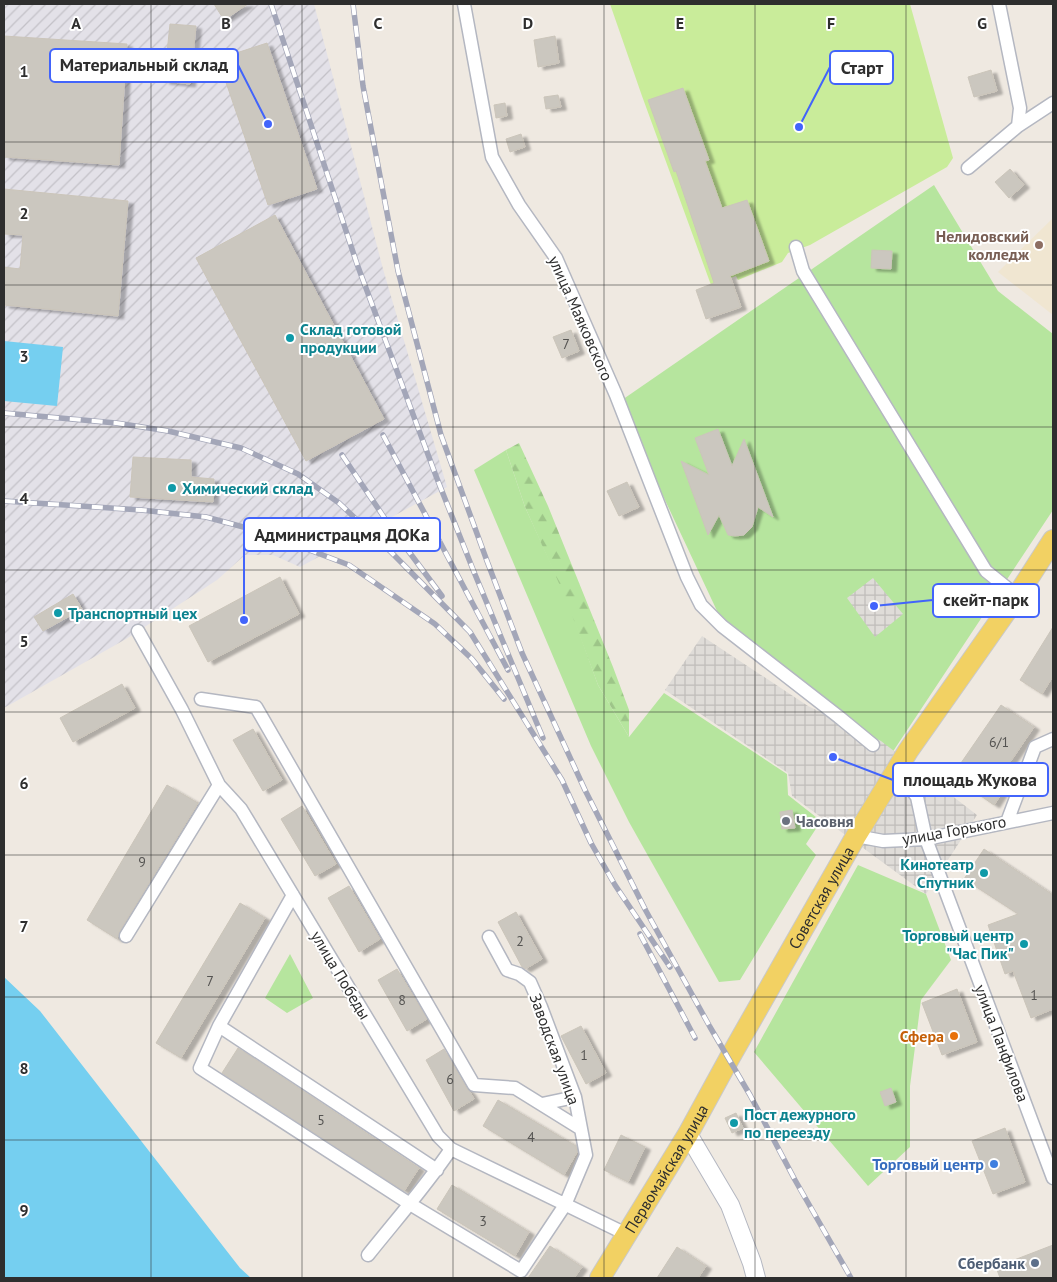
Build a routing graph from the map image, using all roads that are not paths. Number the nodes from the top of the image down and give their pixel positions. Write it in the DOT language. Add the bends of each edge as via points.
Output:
graph roads {
  1 [pos="464,4"];
  2 [pos="999,4"];
  3 [pos="1053,103"];
  4 [pos="1018,126"];
  5 [pos="968,168"];
  6 [pos="796,247"];
  7 [pos="1053,540"];
  8 [pos="1017,596"];
  9 [pos="138,631"];
  10 [pos="201,699"];
  11 [pos="1053,739"];
  12 [pos="873,745"];
  13 [pos="897,770"];
  14 [pos="219,785"];
  15 [pos="1053,812"];
  16 [pos="1007,822"];
  17 [pos="856,836"];
  18 [pos="926,838"];
  19 [pos="293,895"];
  20 [pos="126,936"];
  21 [pos="489,938"];
  22 [pos="219,1026"];
  23 [pos="729,1059"];
  24 [pos="575,1097"];
  25 [pos="542,1104"];
  26 [pos="582,1129"];
  27 [pos="688,1134"];
  28 [pos="451,1149"];
  29 [pos="437,1170"];
  30 [pos="1053,1178"];
  31 [pos="410,1204"];
  32 [pos="564,1205"];
  33 [pos="626,1234"];
  34 [pos="368,1255"];
  35 [pos="518,1275"];
  36 [pos="600,1278"];
  37 [pos="756,1278"];
  1 -- 12 [label="street, улица Маяковского" via="492,157 519,205 556,258 616,395 701,605 722,626"];
  2 -- 4 [label="street" via="1020,108"];
  3 -- 4 [label="street"];
  4 -- 5 [label="street"];
  6 -- 8 [label="street" via="814,290 986,571"];
  7 -- 8 [label="main road, Советская улица"];
  8 -- 13 [label="main road, Советская улица"];
  9 -- 14 [label="street, улица Победы"];
  10 -- 25 [label="street" via="256,707 474,1085 516,1088"];
  11 -- 16 [label="street" via="1036,746"];
  13 -- 17 [label="main road, Советская улица"];
  13 -- 18 [label="street, улица Панфилова" via="917,796"];
  14 -- 19 [label="street, улица Победы" via="241,809"];
  14 -- 20 [label="street"];
  15 -- 16 [label="street, улица Горького"];
  16 -- 18 [label="street, улица Горького"];
  17 -- 18 [label="street, улица Горького" via="883,841"];
  17 -- 23 [label="main road, Советская улица"];
  18 -- 30 [label="street, улица Панфилова"];
  19 -- 22 [label="street"];
  19 -- 28 [label="street, улица Победы" via="438,1136"];
  21 -- 24 [label="street, Заводская улица" via="507,970 530,982"];
  22 -- 29 [label="street"];
  22 -- 31 [label="street" via="200,1068"];
  23 -- 27 [label="main road, Первомайская улица"];
  24 -- 25 [label="street"];
  24 -- 26 [label="street, Заводская улица"];
  25 -- 26 [label="street"];
  26 -- 32 [label="street, Заводская улица" via="586,1155"];
  27 -- 33 [label="main road, Первомайская улица"];
  27 -- 37 [label="main road" via="730,1205"];
  28 -- 29 [label="street"];
  28 -- 32 [label="street, улица Победы"];
  29 -- 31 [label="street"];
  31 -- 34 [label="street"];
  31 -- 35 [label="street"];
  32 -- 33 [label="street, улица Победы"];
  32 -- 35 [label="street, Заводская улица"];
  33 -- 36 [label="main road, Первомайская улица"];
}
